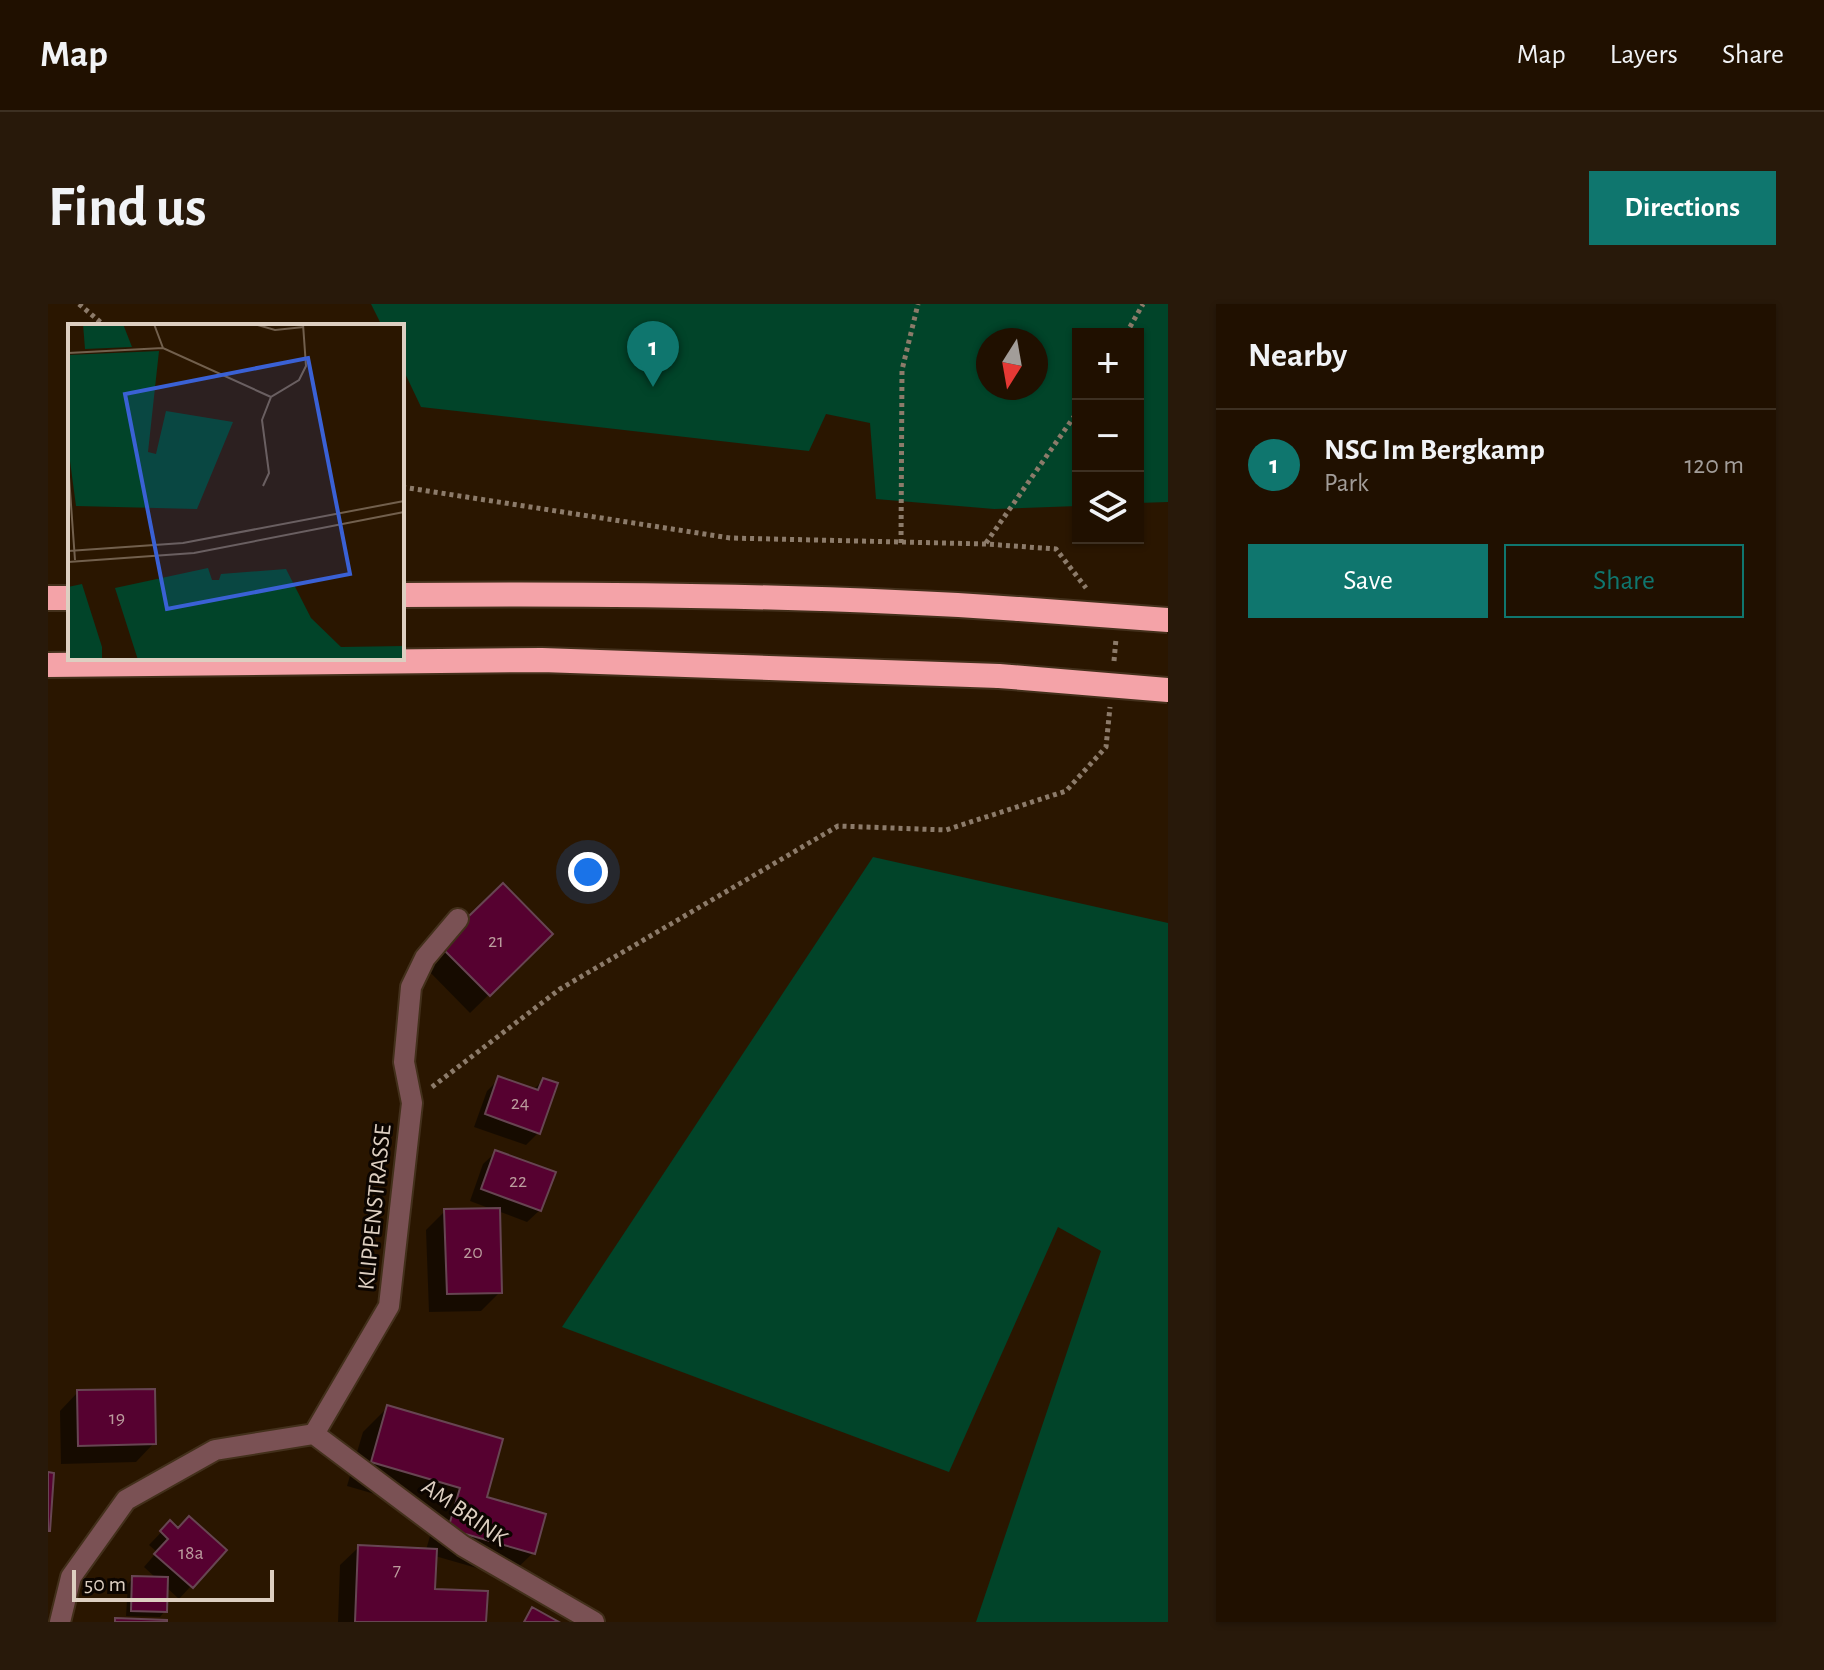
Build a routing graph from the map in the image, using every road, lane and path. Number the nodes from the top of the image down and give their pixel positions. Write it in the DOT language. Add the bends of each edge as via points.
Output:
graph roads {
  1 [pos="79,304"];
  2 [pos="918,304"];
  3 [pos="1143,304"];
  4 [pos="103,324"];
  5 [pos="1129,328"];
  6 [pos="1072,420"];
  7 [pos="404,487"];
  8 [pos="901,543"];
  9 [pos="986,544"];
  10 [pos="1091,594"];
  11 [pos="404,595"];
  12 [pos="1168,620"];
  13 [pos="1117,628"];
  14 [pos="48,665"];
  15 [pos="1113,673"];
  16 [pos="1168,690"];
  17 [pos="1111,702"];
  18 [pos="458,919"];
  19 [pos="412,1103"];
  20 [pos="314,1434"];
  21 [pos="60,1622"];
  22 [pos="594,1622"];
  1 -- 4 [label="path"];
  2 -- 8 [label="path" via="902,370"];
  3 -- 5 [label="path"];
  6 -- 9 [label="path"];
  7 -- 8 [label="path" via="730,538"];
  8 -- 9 [label="path"];
  9 -- 10 [label="path" via="1056,549"];
  11 -- 12 [label="highway, bridge" via="943,604"];
  13 -- 15 [label="path"];
  14 -- 16 [label="highway, bridge" via="542,660 999,676"];
  17 -- 19 [label="path" via="1106,747 1066,791 946,830 838,826 560,989"];
  18 -- 19 [label="street, KLIPPENSTRASSE" via="425,958 411,987 404,1062"];
  19 -- 20 [label="street, KLIPPENSTRASSE" via="389,1306"];
  20 -- 21 [label="street" via="215,1450 126,1500 71,1577"];
  20 -- 22 [label="street, AM BRINK" via="463,1546"];
}
